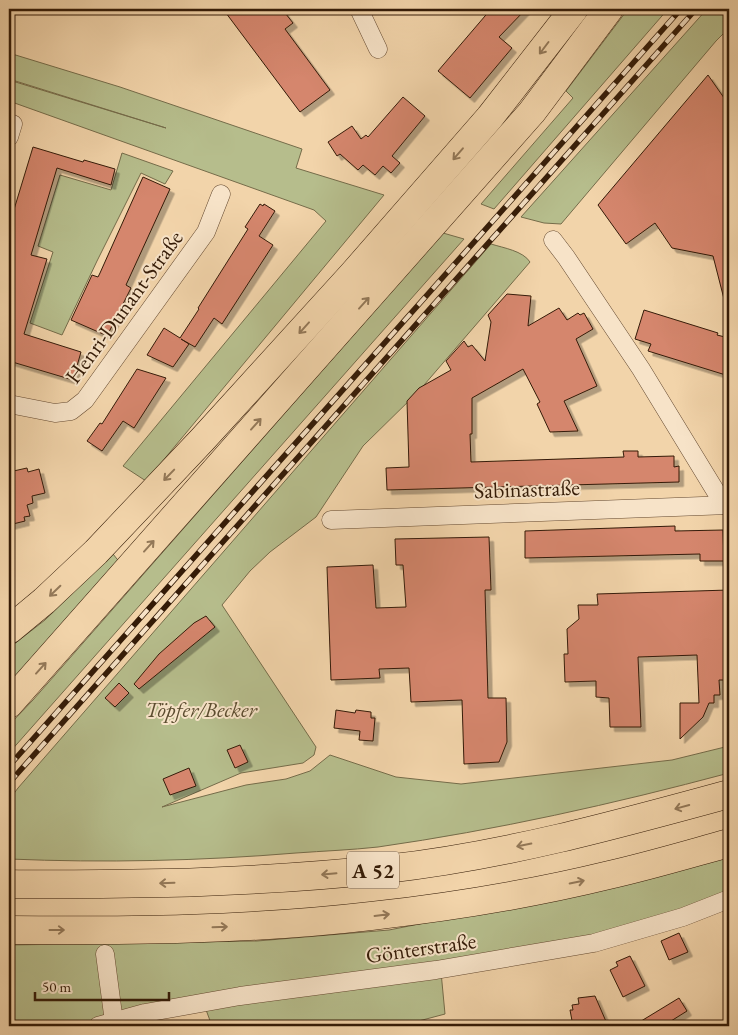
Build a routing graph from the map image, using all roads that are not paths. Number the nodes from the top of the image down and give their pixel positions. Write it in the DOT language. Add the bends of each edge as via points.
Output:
graph roads {
  1 [pos="359,9"];
  2 [pos="574,9"];
  3 [pos="609,9"];
  4 [pos="378,49"];
  5 [pos="221,194"];
  6 [pos="552,240"];
  7 [pos="9,404"];
  8 [pos="727,505"];
  9 [pos="331,520"];
  10 [pos="9,630"];
  11 [pos="9,704"];
  12 [pos="729,794"];
  13 [pos="729,843"];
  14 [pos="9,884"];
  15 [pos="729,899"];
  16 [pos="9,930"];
  17 [pos="106,954"];
  18 [pos="106,1024"];
  1 -- 4 [label="street"];
  2 -- 10 [label="highway, one-way" via="490,117 354,274 96,552"];
  11 -- 3 [label="highway, one-way" via="532,112"];
  5 -- 7 [label="street, Henri-Dunant-Straße" via="206,232 86,400 71,411 55,413"];
  6 -- 8 [label="street, Sabinastraße" via="636,361"];
  8 -- 9 [label="street, Sabinastraße"];
  12 -- 14 [label="highway, A 52, one-way" via="585,833 387,869 252,880 66,886"];
  16 -- 13 [label="highway, A 52, one-way" via="244,926 386,914 476,902 608,876"];
  15 -- 18 [label="street, Gönterstraße" via="683,917 594,943 436,970 240,996 145,1012"];
  17 -- 18 [label="street, Gönterstraße"];
}
